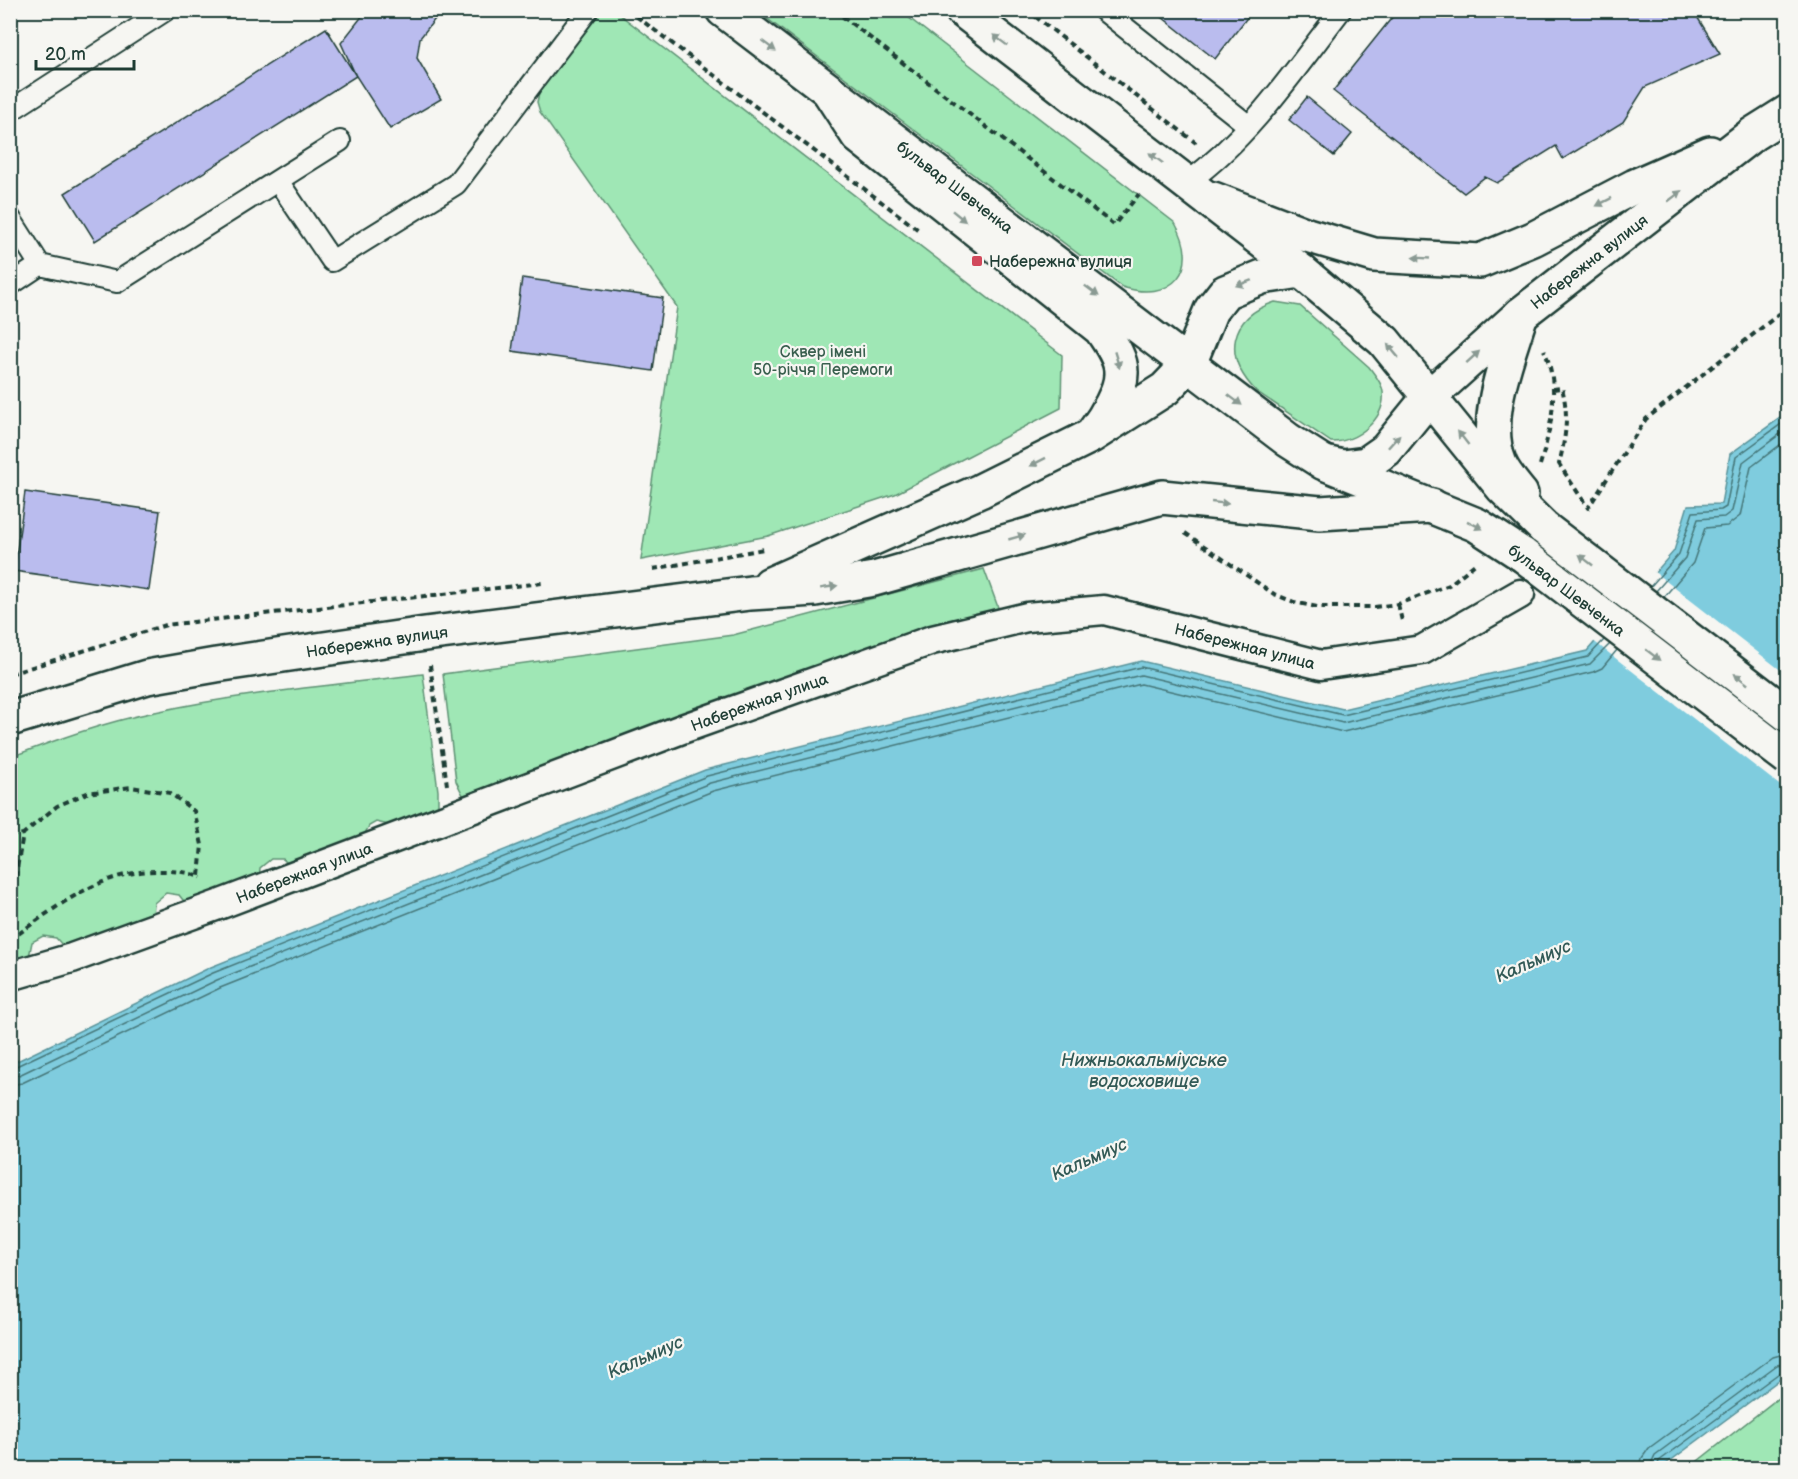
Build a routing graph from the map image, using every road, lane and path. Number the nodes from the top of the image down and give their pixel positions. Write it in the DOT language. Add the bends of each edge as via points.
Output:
graph roads {
  1 [pos="166,10"];
  2 [pos="588,10"];
  3 [pos="628,10"];
  4 [pos="723,10"];
  5 [pos="834,10"];
  6 [pos="962,10"];
  7 [pos="1027,10"];
  8 [pos="1103,10"];
  9 [pos="1341,10"];
  10 [pos="828,90"];
  11 [pos="10,111"];
  12 [pos="1788,112"];
  13 [pos="1250,126"];
  14 [pos="1753,134"];
  15 [pos="1186,135"];
  16 [pos="340,141"];
  17 [pos="278,181"];
  18 [pos="1196,189"];
  19 [pos="1139,195"];
  20 [pos="10,218"];
  21 [pos="930,238"];
  22 [pos="40,265"];
  23 [pos="1301,271"];
  24 [pos="10,285"];
  25 [pos="1788,307"];
  26 [pos="1521,314"];
  27 [pos="1189,364"];
  28 [pos="1553,389"];
  29 [pos="1430,396"];
  30 [pos="1091,436"];
  31 [pos="1324,463"];
  32 [pos="1432,506"];
  33 [pos="1544,528"];
  34 [pos="1182,531"];
  35 [pos="770,548"];
  36 [pos="1482,557"];
  37 [pos="646,571"];
  38 [pos="553,582"];
  39 [pos="750,593"];
  40 [pos="1520,594"];
  41 [pos="425,634"];
  42 [pos="10,674"];
  43 [pos="1788,715"];
  44 [pos="10,719"];
  45 [pos="1788,758"];
  46 [pos="452,819"];
  47 [pos="23,834"];
  48 [pos="10,836"];
  49 [pos="199,876"];
  50 [pos="221,904"];
  51 [pos="10,908"];
  52 [pos="10,940"];
  53 [pos="10,976"];
  1 -- 11 [label="lane"];
  2 -- 17 [label="lane" via="456,184 332,261"];
  3 -- 21 [label="path"];
  4 -- 10 [label="street, бульвар Шевченка, one-way"];
  5 -- 19 [label="path" via="1114,225"];
  18 -- 6 [label="street, one-way"];
  7 -- 15 [label="path"];
  8 -- 13 [label="lane"];
  9 -- 13 [label="lane"];
  10 -- 27 [label="street, бульвар Шевченка, one-way"];
  10 -- 30 [label="street, one-way" via="858,136 1101,329 1115,352 1121,373 1108,415"];
  12 -- 14 [label="street, Набережна вулиця"];
  13 -- 18 [label="lane"];
  14 -- 18 [label="street, Набережна вулиця, one-way" via="1480,261 1374,255 1307,235"];
  26 -- 14 [label="street, Набережна вулиця, one-way"];
  16 -- 17 [label="lane"];
  17 -- 22 [label="lane" via="117,282"];
  18 -- 23 [label="street"];
  20 -- 22 [label="lane"];
  22 -- 24 [label="lane"];
  23 -- 27 [label="street, one-way" via="1262,277 1225,292 1211,310"];
  29 -- 23 [label="street, one-way" via="1384,341"];
  25 -- 28 [label="path" via="1646,419 1588,508 1559,464 1567,430 1567,406 1562,388"];
  29 -- 26 [label="street, Набережна вулиця, one-way"];
  26 -- 33 [label="street" via="1495,399 1494,431 1500,463"];
  27 -- 30 [label="street, Набережна вулиця" via="1166,389"];
  27 -- 31 [label="street, бульвар Шевченка, one-way"];
  31 -- 29 [label="street, бульвар Шевченка, one-way" via="1342,467 1366,464 1386,450"];
  33 -- 29 [label="street, one-way" via="1503,488"];
  30 -- 39 [label="street, Набережна вулиця, one-way" via="980,491"];
  31 -- 32 [label="street, бульвар Шевченка"];
  39 -- 32 [label="street, Набережна вулиця, one-way" via="815,589 874,579 1161,497 1320,513"];
  32 -- 45 [label="street, бульвар Шевченка, one-way, bridge" via="1477,525 1523,555"];
  43 -- 33 [label="street, one-way, bridge"];
  34 -- 36 [label="path" via="1275,594 1317,606 1375,607 1423,597 1449,585"];
  35 -- 37 [label="path"];
  38 -- 42 [label="path" via="166,625"];
  39 -- 41 [label="street, Набережна вулиця"];
  40 -- 46 [label="street, Набережная улица" via="1422,650 1321,665 1104,610 1027,617 932,640 682,729"];
  41 -- 44 [label="street, Набережна вулиця" via="147,677"];
  41 -- 46 [label="path"];
  46 -- 50 [label="street, Набережная улица"];
  47 -- 48 [label="path"];
  47 -- 49 [label="path" via="57,806 87,793 131,787 171,793 194,812 202,844"];
  47 -- 51 [label="path"];
  49 -- 50 [label="path" via="211,886"];
  49 -- 52 [label="path" via="179,871 123,873 62,903"];
  50 -- 53 [label="street, Набережная улица"];
}
